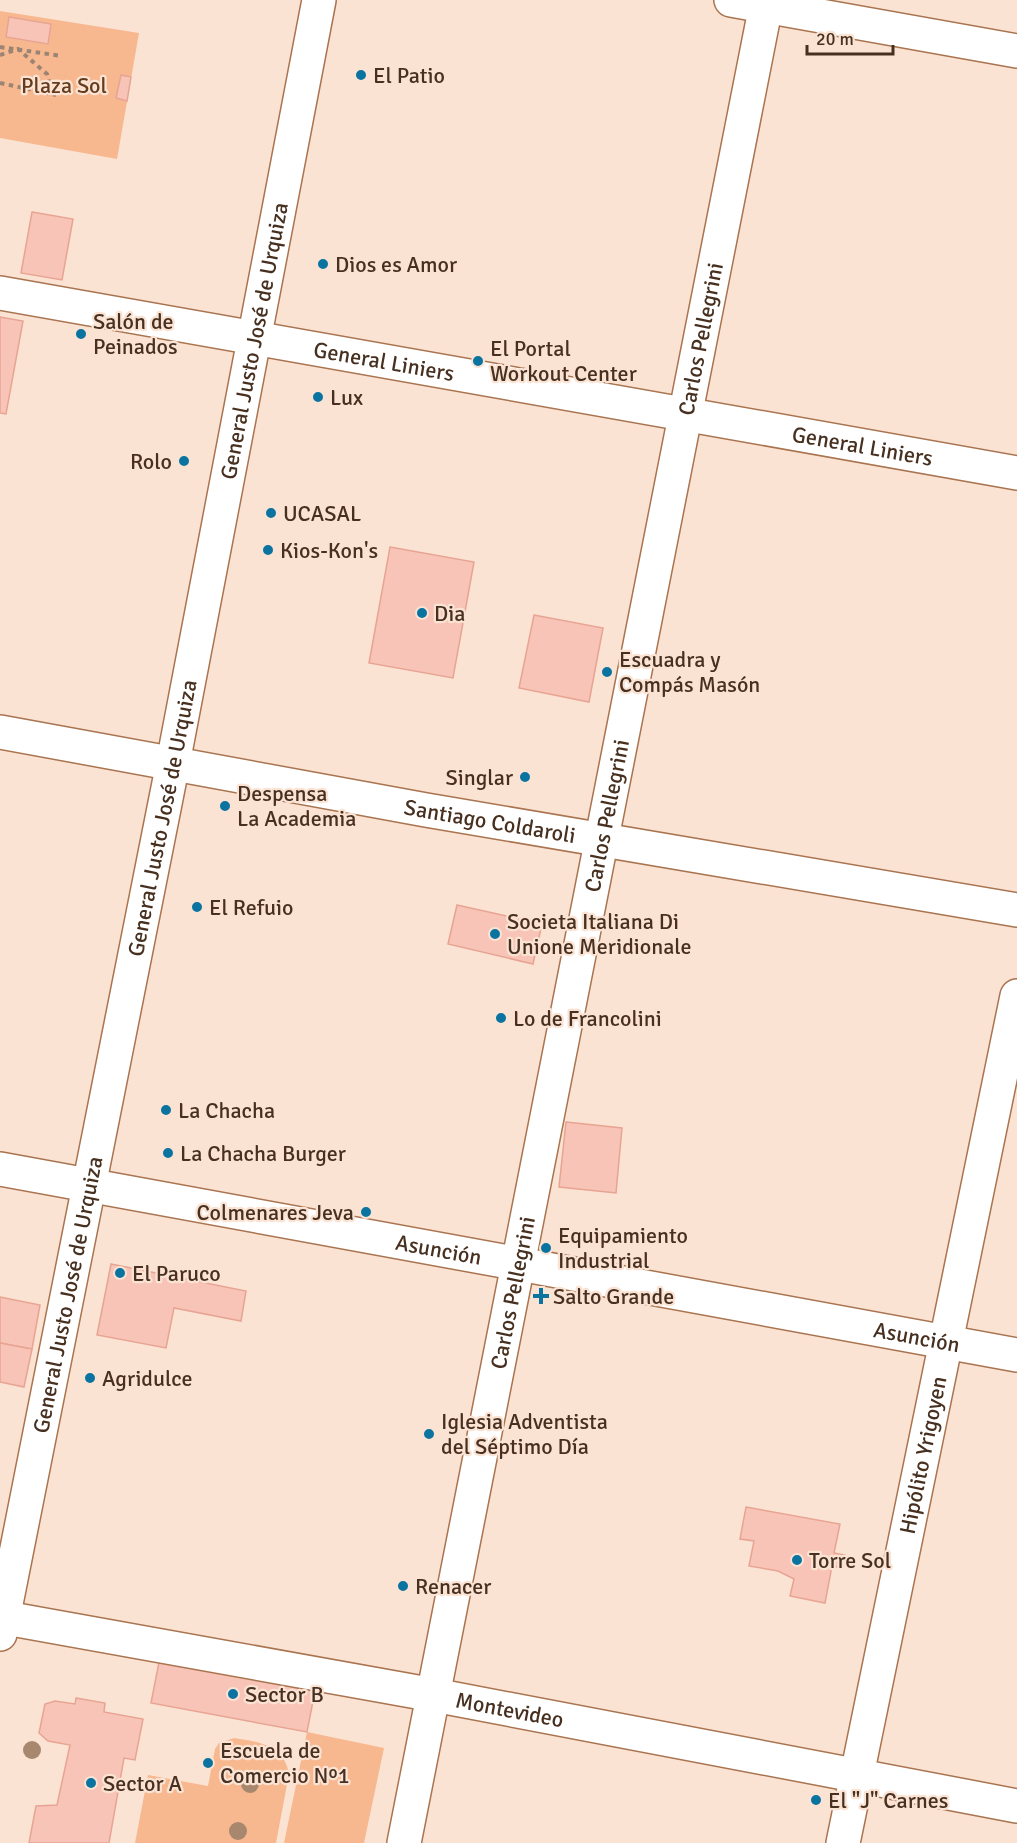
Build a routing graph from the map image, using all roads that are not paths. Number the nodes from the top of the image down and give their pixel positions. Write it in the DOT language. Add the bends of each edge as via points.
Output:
graph roads {
  1 [pos="319,0"];
  2 [pos="731,0"];
  3 [pos="766,3"];
  4 [pos="1017,51"];
  5 [pos="0,293"];
  6 [pos="255,339"];
  7 [pos="685,413"];
  8 [pos="1017,473"];
  9 [pos="0,732"];
  10 [pos="173,763"];
  11 [pos="602,841"];
  12 [pos="1017,910"];
  13 [pos="1017,996"];
  14 [pos="0,1169"];
  15 [pos="89,1187"];
  16 [pos="518,1265"];
  17 [pos="945,1342"];
  18 [pos="1017,1355"];
  19 [pos="1,1623"];
  20 [pos="434,1695"];
  21 [pos="856,1776"];
  22 [pos="1017,1806"];
  23 [pos="404,1843"];
  24 [pos="843,1843"];
  1 -- 6 [label="street, General Justo José de Urquiza"];
  2 -- 3 [label="street"];
  3 -- 4 [label="street"];
  3 -- 7 [label="street, Carlos Pellegrini"];
  5 -- 6 [label="street, General Liniers"];
  6 -- 7 [label="street, General Liniers"];
  6 -- 10 [label="street, General Justo José de Urquiza"];
  7 -- 8 [label="street, General Liniers"];
  7 -- 11 [label="street, Carlos Pellegrini"];
  9 -- 10 [label="street, Santiago Coldaroli"];
  10 -- 11 [label="street, Santiago Coldaroli"];
  10 -- 15 [label="street, General Justo José de Urquiza"];
  11 -- 12 [label="street, Santiago Coldaroli"];
  11 -- 16 [label="street, Carlos Pellegrini"];
  13 -- 17 [label="street, Hipólito Yrigoyen"];
  14 -- 15 [label="street, Asunción"];
  15 -- 16 [label="street, Asunción"];
  15 -- 19 [label="street, General Justo José de Urquiza"];
  16 -- 17 [label="street, Asunción"];
  16 -- 20 [label="street, Carlos Pellegrini"];
  17 -- 18 [label="street, Asunción"];
  17 -- 21 [label="street, Hipólito Yrigoyen"];
  19 -- 20 [label="street, Montevideo"];
  20 -- 21 [label="street, Montevideo"];
  20 -- 23 [label="street, Carlos Pellegrini"];
  21 -- 22 [label="street, Montevideo"];
  21 -- 24 [label="street, Hipólito Yrigoyen"];
}
